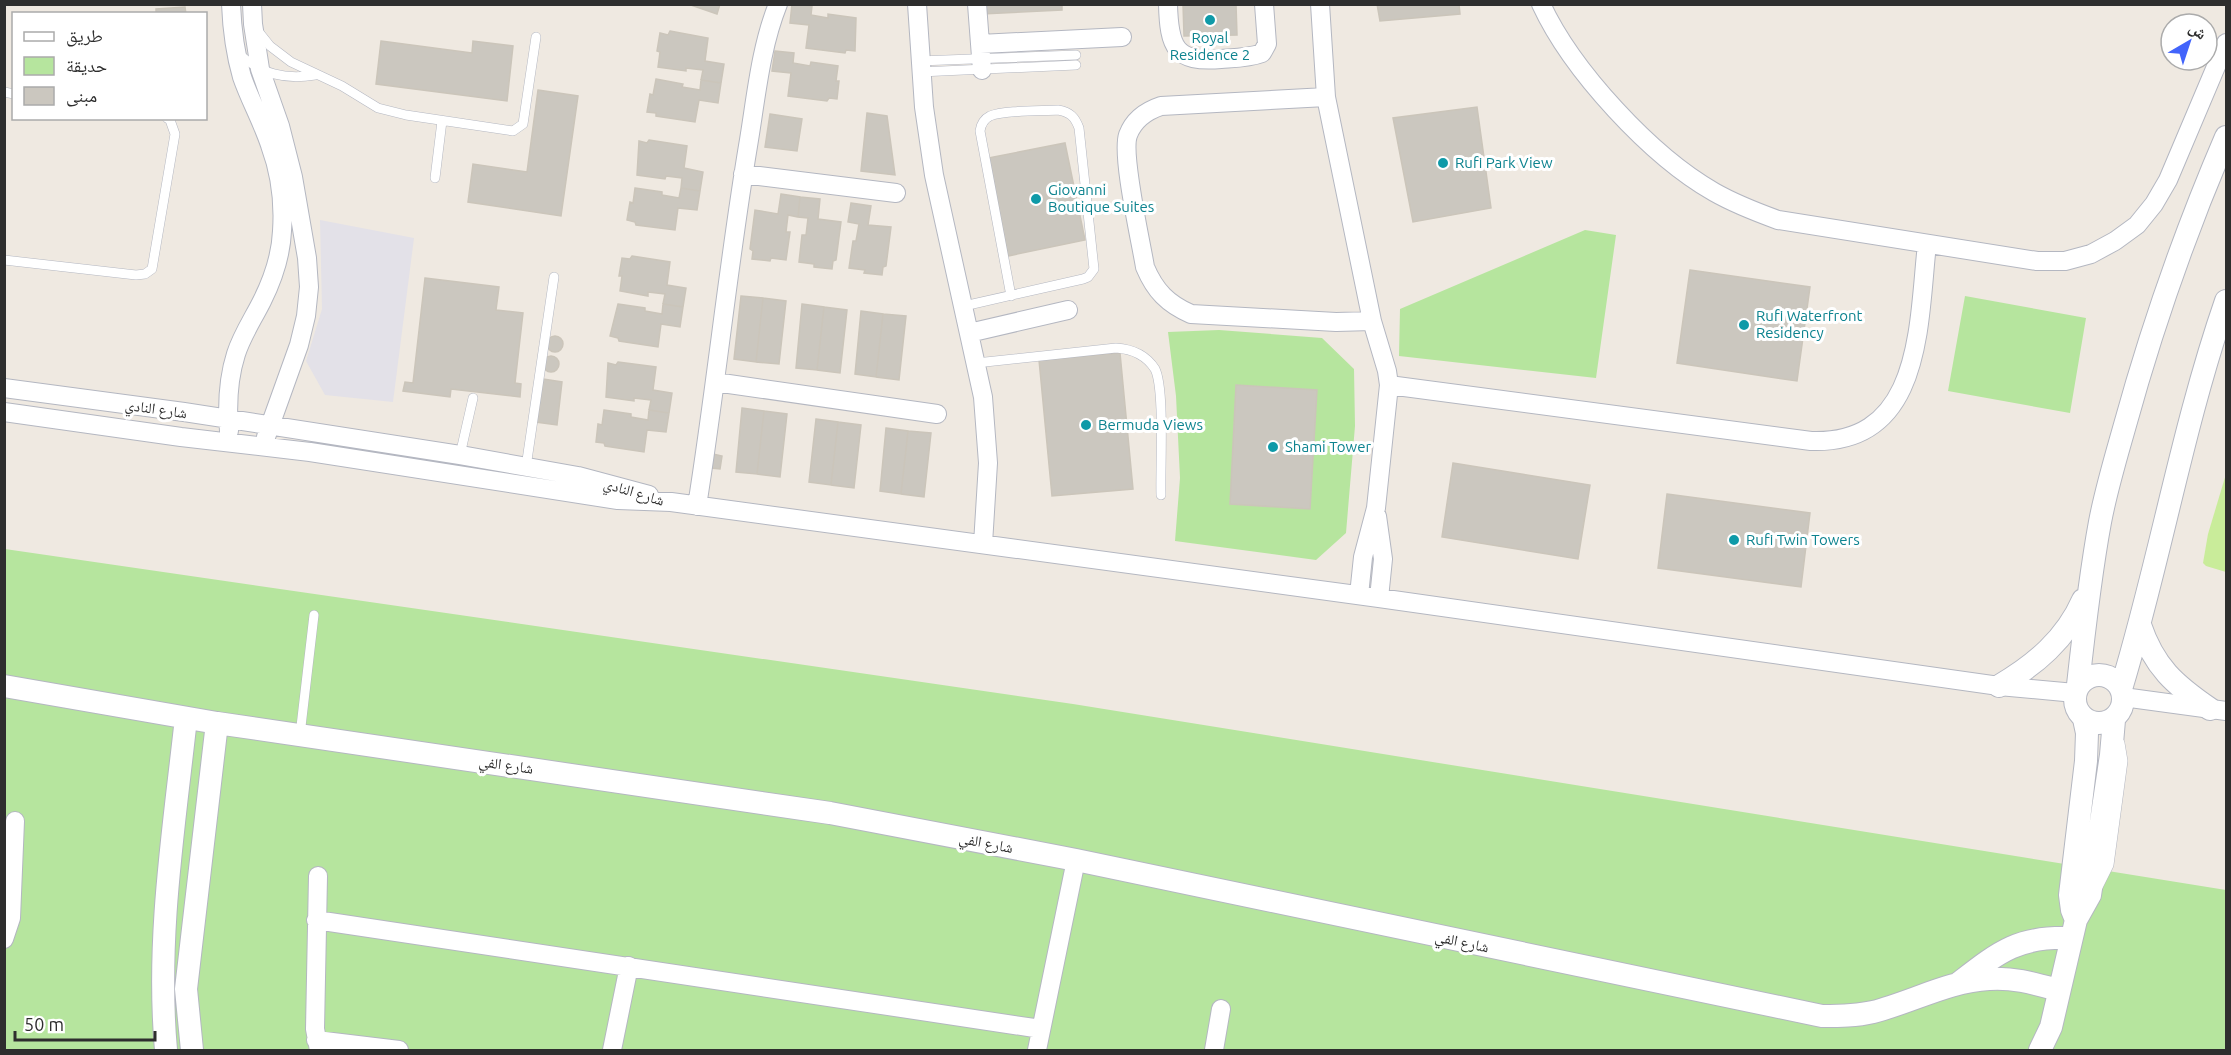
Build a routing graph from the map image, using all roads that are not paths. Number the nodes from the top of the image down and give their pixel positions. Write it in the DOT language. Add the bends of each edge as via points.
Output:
graph roads {
  1 [pos="231,4"];
  2 [pos="252,4"];
  3 [pos="778,4"];
  4 [pos="917,4"];
  5 [pos="977,4"];
  6 [pos="1168,4"];
  7 [pos="1264,4"];
  8 [pos="1320,4"];
  9 [pos="1541,4"];
  10 [pos="253,24"];
  11 [pos="536,37"];
  12 [pos="1122,37"];
  13 [pos="2226,44"];
  14 [pos="235,50"];
  15 [pos="981,57"];
  16 [pos="1076,60"];
  17 [pos="920,67"];
  18 [pos="260,69"];
  19 [pos="315,75"];
  20 [pos="1326,97"];
  21 [pos="170,120"];
  22 [pos="442,121"];
  23 [pos="2226,137"];
  24 [pos="743,174"];
  25 [pos="435,178"];
  26 [pos="896,193"];
  27 [pos="1927,244"];
  28 [pos="4,260"];
  29 [pos="554,277"];
  30 [pos="1011,296"];
  31 [pos="2226,301"];
  32 [pos="964,306"];
  33 [pos="1068,309"];
  34 [pos="1372,321"];
  35 [pos="969,333"];
  36 [pos="976,363"];
  37 [pos="715,382"];
  38 [pos="1389,385"];
  39 [pos="7,390"];
  40 [pos="473,398"];
  41 [pos="4,412"];
  42 [pos="937,414"];
  43 [pos="228,419"];
  44 [pos="270,425"];
  45 [pos="230,442"];
  46 [pos="262,447"];
  47 [pos="460,455"];
  48 [pos="526,467"];
  49 [pos="1161,495"];
  50 [pos="671,502"];
  51 [pos="697,506"];
  52 [pos="1376,508"];
  53 [pos="983,544"];
  54 [pos="2088,591"];
  55 [pos="1359,595"];
  56 [pos="1379,598"];
  57 [pos="314,615"];
  58 [pos="2140,625"];
  59 [pos="4,686"];
  60 [pos="1999,686"];
  61 [pos="2077,689"];
  62 [pos="2122,693"];
  63 [pos="2218,710"];
  64 [pos="186,718"];
  65 [pos="2084,719"];
  66 [pos="217,723"];
  67 [pos="2113,724"];
  68 [pos="300,735"];
  69 [pos="15,821"];
  70 [pos="1076,860"];
  71 [pos="9,871"];
  72 [pos="318,876"];
  73 [pos="316,920"];
  74 [pos="2074,929"];
  75 [pos="4,939"];
  76 [pos="629,966"];
  77 [pos="1957,984"];
  78 [pos="2058,990"];
  79 [pos="1221,1009"];
  80 [pos="2051,1027"];
  81 [pos="1041,1029"];
  82 [pos="317,1045"];
  83 [pos="166,1050"];
  84 [pos="192,1050"];
  85 [pos="399,1050"];
  86 [pos="612,1050"];
  87 [pos="1037,1050"];
  88 [pos="1214,1050"];
  89 [pos="2040,1050"];
  90 [pos="2056,1050"];
  1 -- 14 [label="street"];
  2 -- 10 [label="street"];
  3 -- 24 [label="street" via="765,50"];
  4 -- 17 [label="street"];
  5 -- 15 [label="street"];
  6 -- 7 [label="street" via="1168,28 1174,44 1185,56 1201,61 1262,53 1267,44"];
  8 -- 20 [label="street"];
  9 -- 27 [label="street" via="1568,49 1621,115 1683,171 1713,191 1778,220"];
  10 -- 18 [label="street"];
  10 -- 19 [label="lane" via="280,54"];
  11 -- 22 [label="lane" via="520,128 513,131"];
  12 -- 15 [label="street"];
  13 -- 27 [label="street" via="2159,196 2137,225 2115,241 2091,254 2065,261 2037,261"];
  14 -- 18 [label="lane"];
  14 -- 43 [label="street" via="271,146 283,213 275,269 243,335 231,373"];
  15 -- 16 [label="lane"];
  15 -- 17 [label="lane"];
  17 -- 32 [label="street" via="934,175"];
  18 -- 19 [label="lane" via="292,78"];
  18 -- 44 [label="street" via="293,177 309,287 299,345"];
  19 -- 22 [label="lane" via="378,108"];
  20 -- 34 [label="street"];
  20 -- 34 [label="street" via="1161,106 1140,117 1132,126 1125,149 1145,267 1162,297 1191,314"];
  21 -- 28 [label="lane" via="176,134 152,269 136,275"];
  22 -- 25 [label="lane"];
  23 -- 54 [label="street" via="2173,272 2133,395 2100,519"];
  24 -- 26 [label="street"];
  24 -- 37 [label="street"];
  27 -- 38 [label="street" via="1915,351 1902,391 1880,420 1848,438 1811,441"];
  29 -- 48 [label="lane"];
  30 -- 30 [label="lane" via="1083,279 1094,269 1079,128 1065,111 993,115 981,126"];
  30 -- 32 [label="lane"];
  31 -- 58 [label="street" via="2193,404"];
  32 -- 35 [label="street"];
  33 -- 35 [label="street"];
  34 -- 38 [label="street"];
  35 -- 36 [label="street"];
  36 -- 49 [label="lane" via="1116,348 1138,353 1154,368 1158,378"];
  36 -- 53 [label="street" via="987,430"];
  37 -- 42 [label="street"];
  37 -- 51 [label="street"];
  38 -- 52 [label="street"];
  39 -- 43 [label="street, شارع النادي"];
  40 -- 47 [label="lane"];
  41 -- 45 [label="street, شارع النادي"];
  43 -- 44 [label="street, شارع النادي"];
  43 -- 45 [label="street"];
  44 -- 46 [label="street"];
  44 -- 47 [label="street, شارع النادي"];
  45 -- 46 [label="street, شارع النادي"];
  46 -- 50 [label="street, شارع النادي" via="618,500"];
  47 -- 48 [label="street, شارع النادي"];
  48 -- 50 [label="street, شارع النادي" via="609,483"];
  50 -- 51 [label="street"];
  51 -- 53 [label="street"];
  52 -- 55 [label="street" via="1363,557"];
  52 -- 56 [label="street" via="1383,559"];
  53 -- 55 [label="street"];
  54 -- 60 [label="street" via="2059,639 2031,666"];
  54 -- 61 [label="street"];
  55 -- 56 [label="street"];
  56 -- 60 [label="street"];
  57 -- 68 [label="lane"];
  58 -- 62 [label="street"];
  58 -- 63 [label="street" via="2150,651 2166,674 2179,687"];
  59 -- 64 [label="street, شارع الفي"];
  60 -- 61 [label="street"];
  61 -- 62 [label="street" via="2084,679 2101,675 2109,677"];
  61 -- 65 [label="street" via="2076,707"];
  62 -- 63 [label="street"];
  62 -- 67 [label="street" via="2123,706"];
  64 -- 66 [label="street, شارع الفي"];
  64 -- 83 [label="street" via="163,938"];
  65 -- 67 [label="street"];
  65 -- 74 [label="street" via="2086,761 2070,895"];
  66 -- 68 [label="street, شارع الفي"];
  66 -- 84 [label="street" via="186,989"];
  67 -- 74 [label="street" via="2090,895"];
  68 -- 70 [label="street, شارع الفي" via="830,813"];
  69 -- 71 [label="street"];
  70 -- 77 [label="street, شارع الفي" via="1822,1016 1872,1012"];
  70 -- 81 [label="street"];
  71 -- 75 [label="street" via="11,918"];
  72 -- 73 [label="street"];
  73 -- 76 [label="street"];
  73 -- 82 [label="street"];
  74 -- 77 [label="street" via="2004,950"];
  74 -- 78 [label="street"];
  76 -- 81 [label="street"];
  76 -- 86 [label="street"];
  77 -- 78 [label="street" via="1990,978"];
  78 -- 80 [label="street"];
  79 -- 88 [label="street"];
  80 -- 89 [label="street"];
  80 -- 90 [label="street"];
  81 -- 87 [label="street"];
  82 -- 85 [label="street"];
}
